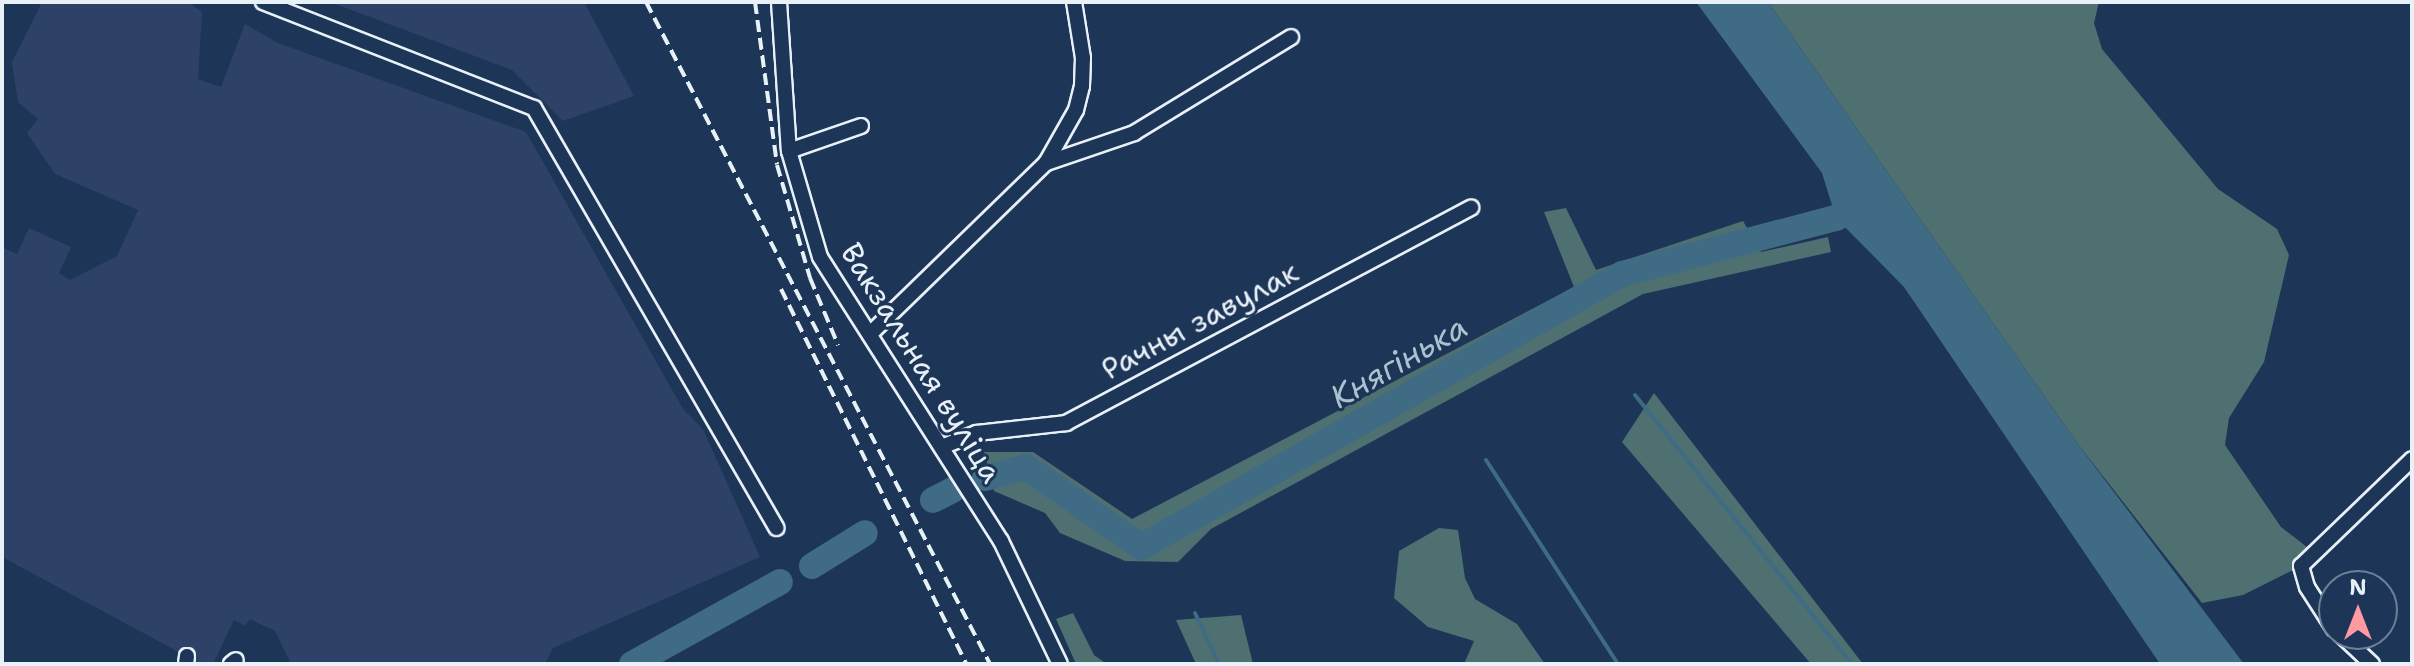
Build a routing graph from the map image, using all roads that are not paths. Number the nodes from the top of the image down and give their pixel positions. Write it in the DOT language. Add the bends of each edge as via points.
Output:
graph roads {
  1 [pos="263,2"];
  2 [pos="779,2"];
  3 [pos="1074,2"];
  4 [pos="1291,37"];
  5 [pos="861,126"];
  6 [pos="789,151"];
  7 [pos="1046,163"];
  8 [pos="1471,208"];
  9 [pos="872,332"];
  10 [pos="944,446"];
  11 [pos="2412,459"];
  12 [pos="776,528"];
  13 [pos="2318,604"];
  14 [pos="2357,650"];
  15 [pos="1060,664"];
  16 [pos="2372,664"];
  1 -- 12 [label="street" via="534,108"];
  2 -- 6 [label="street, Вакзальная вуліца"];
  3 -- 7 [label="street" via="1082,86 1076,110"];
  4 -- 7 [label="street" via="1134,133"];
  5 -- 6 [label="street"];
  6 -- 9 [label="street, Вакзальная вуліца" via="820,257"];
  7 -- 9 [label="street"];
  8 -- 10 [label="street, Рачны завулак" via="1066,423 977,433"];
  9 -- 10 [label="street, Вакзальная вуліца"];
  10 -- 15 [label="street, Вакзальная вуліца" via="1001,541"];
  11 -- 13 [label="street" via="2301,566"];
  14 -- 16 [label="street"];
}
